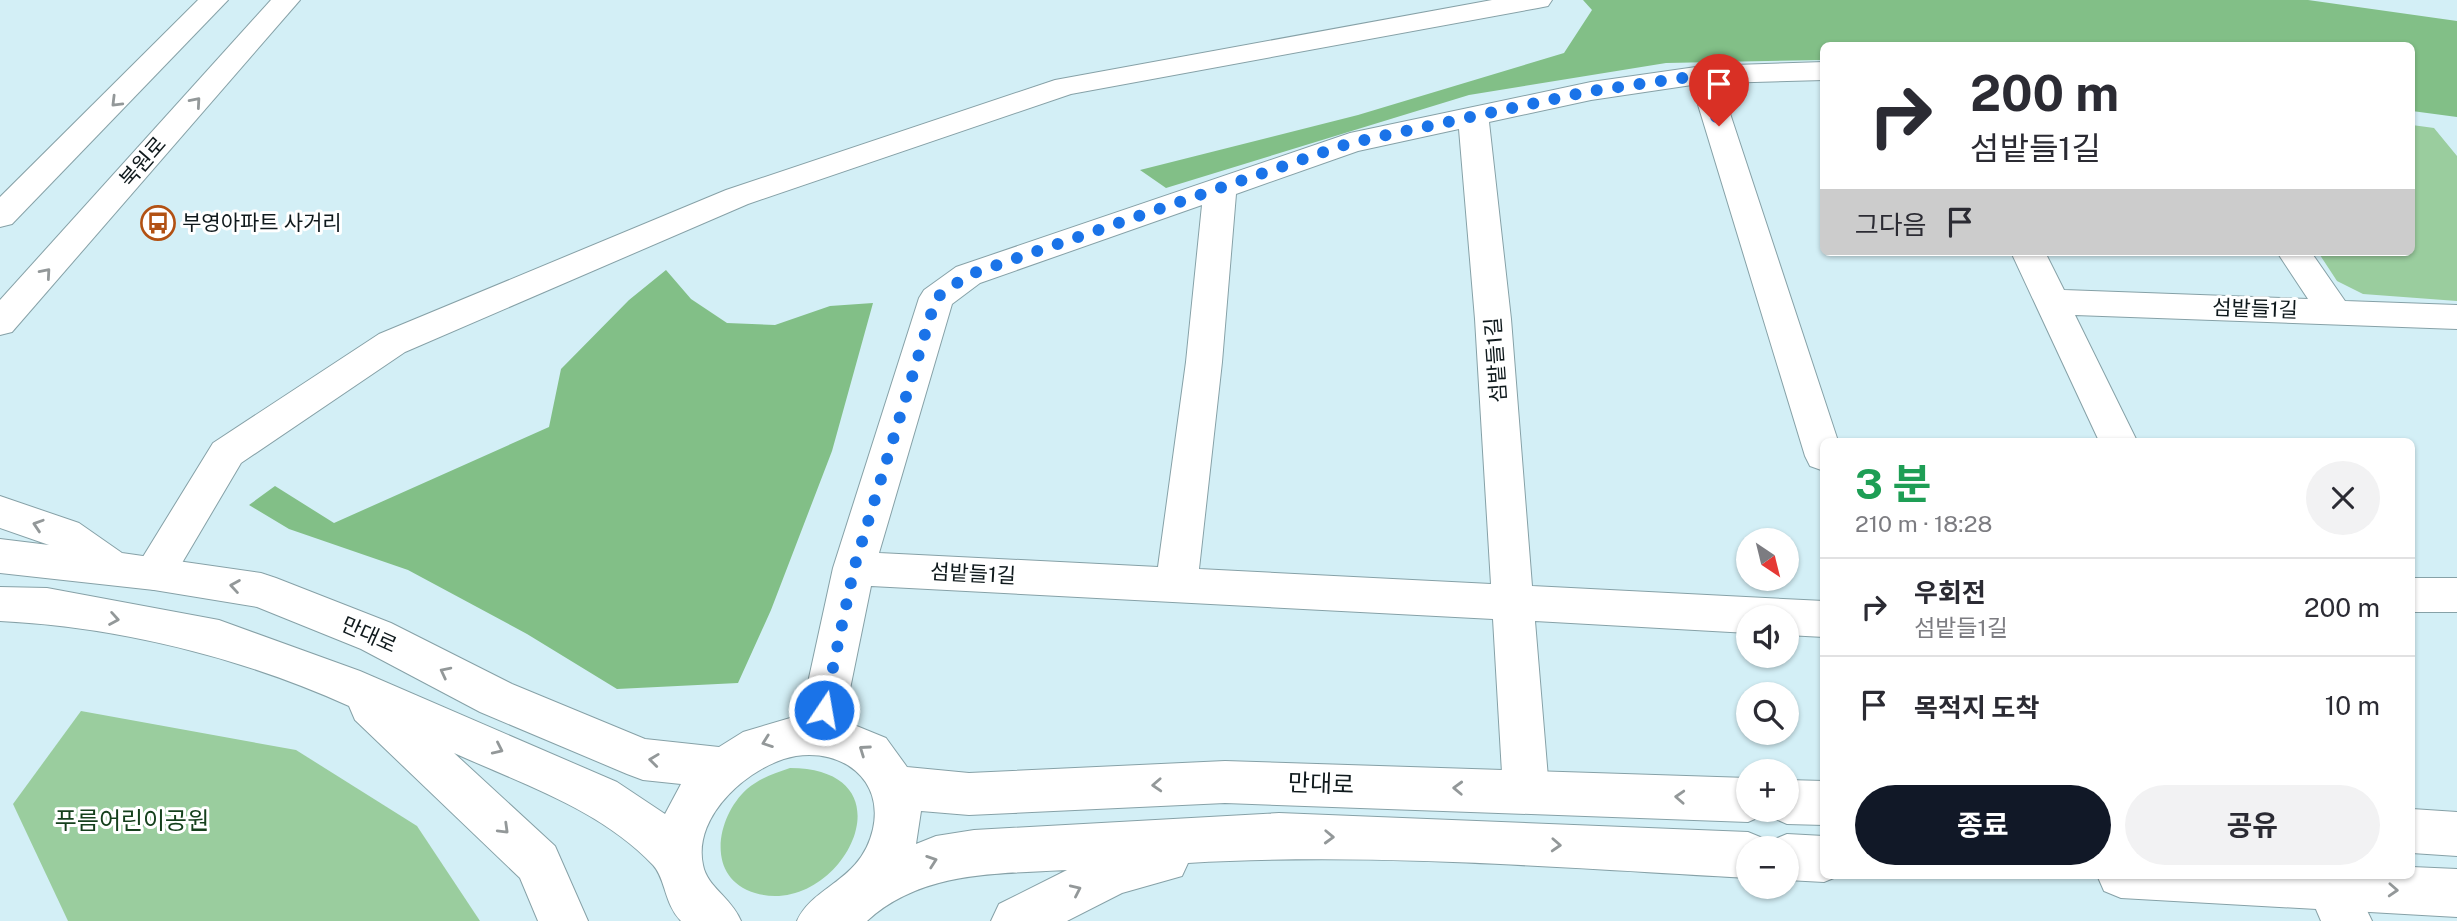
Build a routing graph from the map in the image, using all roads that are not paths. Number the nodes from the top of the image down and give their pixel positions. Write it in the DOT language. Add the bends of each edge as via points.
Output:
graph roads {
  1 [pos="214,0"];
  2 [pos="286,0"];
  3 [pos="1538,0"];
  4 [pos="1820,71"];
  5 [pos="1703,75"];
  6 [pos="1473,118"];
  7 [pos="1220,189"];
  8 [pos="0,216"];
  9 [pos="2030,256"];
  10 [pos="2297,256"];
  11 [pos="2052,302"];
  12 [pos="2335,312"];
  13 [pos="8,316"];
  14 [pos="2457,317"];
  15 [pos="0,348"];
  16 [pos="2117,438"];
  17 [pos="1820,443"];
  18 [pos="0,512"];
  19 [pos="0,556"];
  20 [pos="854,568"];
  21 [pos="134,571"];
  22 [pos="1176,585"];
  23 [pos="2415,595"];
  24 [pos="2457,595"];
  25 [pos="1513,603"];
  26 [pos="0,604"];
  27 [pos="47,606"];
  28 [pos="0,615"];
  29 [pos="1820,619"];
  30 [pos="345,684"];
  31 [pos="819,733"];
  32 [pos="722,768"];
  33 [pos="894,787"];
  34 [pos="1526,790"];
  35 [pos="1736,799"];
  36 [pos="1799,802"];
  37 [pos="1820,803"];
  38 [pos="2415,831"];
  39 [pos="2457,834"];
  40 [pos="1279,835"];
  41 [pos="1736,854"];
  42 [pos="1799,858"];
  43 [pos="1820,859"];
  44 [pos="2166,879"];
  45 [pos="2457,893"];
  46 [pos="2334,894"];
  47 [pos="691,897"];
  48 [pos="840,911"];
  49 [pos="563,921"];
  50 [pos="1016,921"];
  1 -- 8 [label="street, one-way"];
  13 -- 2 [label="street, 북원로, one-way"];
  3 -- 21 [label="street" via="1065,86 737,197 392,343 227,453"];
  4 -- 5 [label="street"];
  5 -- 6 [label="street" via="1591,91"];
  5 -- 17 [label="street"];
  6 -- 7 [label="street" via="1350,143"];
  6 -- 25 [label="street, 섬밭들1길"];
  7 -- 20 [label="street" via="968,275 936,298"];
  7 -- 22 [label="street"];
  9 -- 11 [label="street"];
  10 -- 12 [label="street"];
  11 -- 12 [label="street, 섬밭들1길"];
  11 -- 16 [label="street"];
  12 -- 14 [label="street, 섬밭들1길"];
  13 -- 15 [label="street"];
  21 -- 18 [label="street, one-way" via="65,534"];
  19 -- 21 [label="street, 만대로"];
  20 -- 22 [label="street, 섬밭들1길"];
  20 -- 31 [label="street"];
  32 -- 21 [label="street, 만대로, one-way" via="643,759 496,698 376,636 261,590"];
  22 -- 25 [label="street, 섬밭들1길"];
  23 -- 24 [label="street"];
  25 -- 29 [label="street, 섬밭들1길"];
  25 -- 34 [label="street"];
  26 -- 27 [label="street"];
  27 -- 28 [label="street"];
  27 -- 30 [label="street, one-way" via="219,638"];
  30 -- 47 [label="street, one-way" via="601,797 643,825"];
  30 -- 49 [label="street, one-way" via="538,862"];
  31 -- 32 [label="street, one-way" via="784,736 751,748"];
  33 -- 31 [label="street, one-way" via="878,759 852,741"];
  32 -- 47 [label="street" via="698,795 683,826"];
  34 -- 33 [label="street, 만대로, one-way" via="1225,782 969,794"];
  33 -- 48 [label="street" via="899,819 890,855"];
  35 -- 34 [label="street, 만대로, one-way"];
  36 -- 37 [label="street"];
  38 -- 39 [label="street"];
  40 -- 41 [label="street, one-way"];
  48 -- 40 [label="street, one-way" via="936,859"];
  50 -- 40 [label="street, one-way" via="1115,871"];
  42 -- 43 [label="street"];
  44 -- 46 [label="street"];
  46 -- 45 [label="street, one-way"];
}
